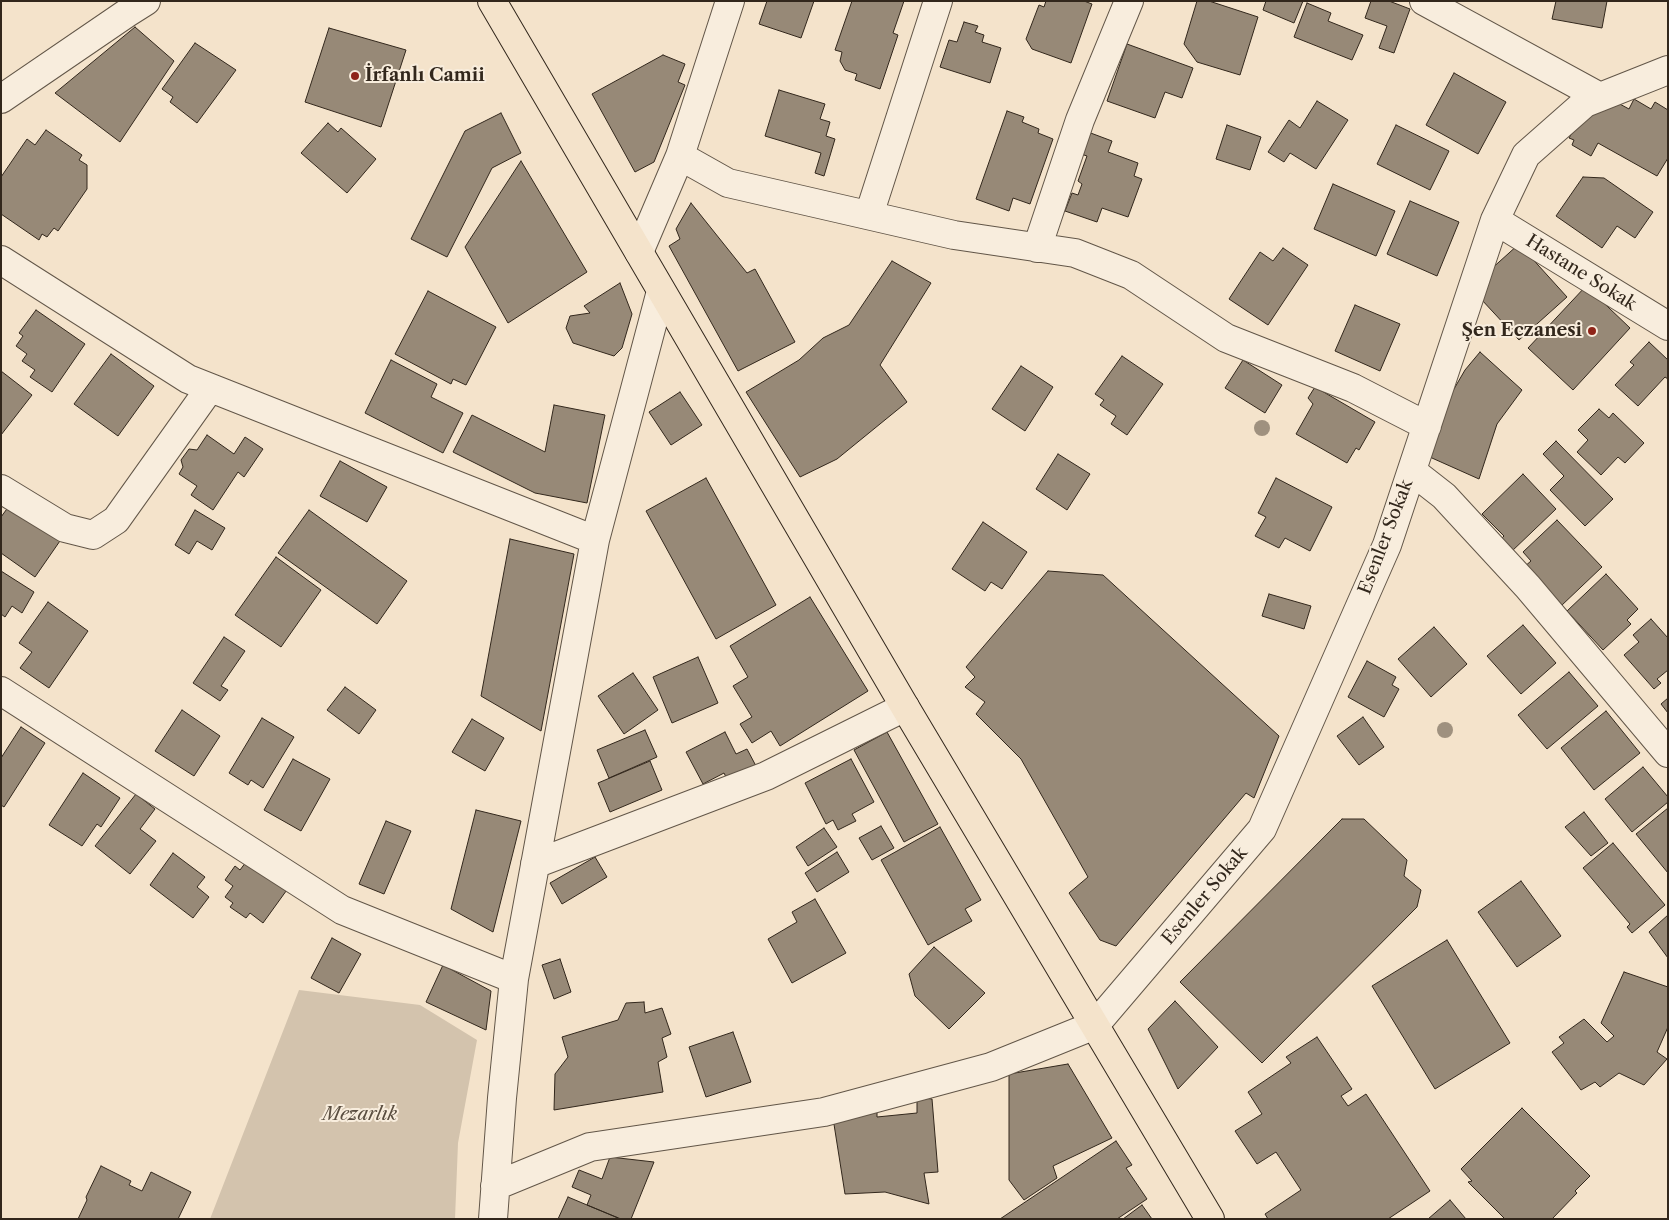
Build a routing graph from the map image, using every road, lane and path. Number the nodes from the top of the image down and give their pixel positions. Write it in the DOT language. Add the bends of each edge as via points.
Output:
graph roads {
  1 [pos="146,1"];
  2 [pos="492,1"];
  3 [pos="730,1"];
  4 [pos="938,1"];
  5 [pos="1129,1"];
  6 [pos="1424,1"];
  7 [pos="1668,70"];
  8 [pos="1600,97"];
  9 [pos="1,99"];
  10 [pos="680,156"];
  11 [pos="869,215"];
  12 [pos="1496,220"];
  13 [pos="1036,248"];
  14 [pos="639,252"];
  15 [pos="1,260"];
  16 [pos="661,291"];
  17 [pos="1668,326"];
  18 [pos="210,388"];
  19 [pos="1427,426"];
  20 [pos="1412,470"];
  21 [pos="1,489"];
  22 [pos="595,540"];
  23 [pos="1,691"];
  24 [pos="905,707"];
  25 [pos="1668,753"];
  26 [pos="535,864"];
  27 [pos="514,979"];
  28 [pos="1095,1026"];
  29 [pos="495,1186"];
  30 [pos="493,1219"];
  31 [pos="1210,1219"];
  1 -- 9 [label="street"];
  2 -- 14 [label="main road"];
  3 -- 10 [label="street"];
  4 -- 11 [label="street"];
  5 -- 13 [label="street" via="1080,120"];
  6 -- 8 [label="street"];
  7 -- 8 [label="street, Esenler Sokak"];
  8 -- 12 [label="street, Esenler Sokak" via="1585,103 1526,155"];
  10 -- 11 [label="street" via="728,183"];
  10 -- 14 [label="street"];
  11 -- 13 [label="street" via="954,235"];
  12 -- 17 [label="street, Hastane Sokak"];
  12 -- 19 [label="street, Esenler Sokak"];
  13 -- 19 [label="street" via="1074,253 1130,275 1226,338 1353,388"];
  14 -- 16 [label="main road"];
  15 -- 18 [label="street" via="188,379"];
  16 -- 22 [label="street"];
  16 -- 24 [label="main road"];
  18 -- 21 [label="street" via="116,520 94,535 65,528"];
  18 -- 22 [label="street"];
  19 -- 20 [label="street, Esenler Sokak"];
  20 -- 25 [label="street" via="1444,496 1528,587"];
  20 -- 28 [label="street, Esenler Sokak" via="1386,545 1262,829"];
  22 -- 26 [label="street"];
  23 -- 27 [label="street" via="342,910"];
  24 -- 26 [label="street" via="766,776"];
  24 -- 28 [label="main road"];
  26 -- 27 [label="street"];
  27 -- 29 [label="street"];
  28 -- 29 [label="street" via="991,1067 833,1110 590,1147"];
  28 -- 31 [label="main road"];
  29 -- 30 [label="street"];
}
